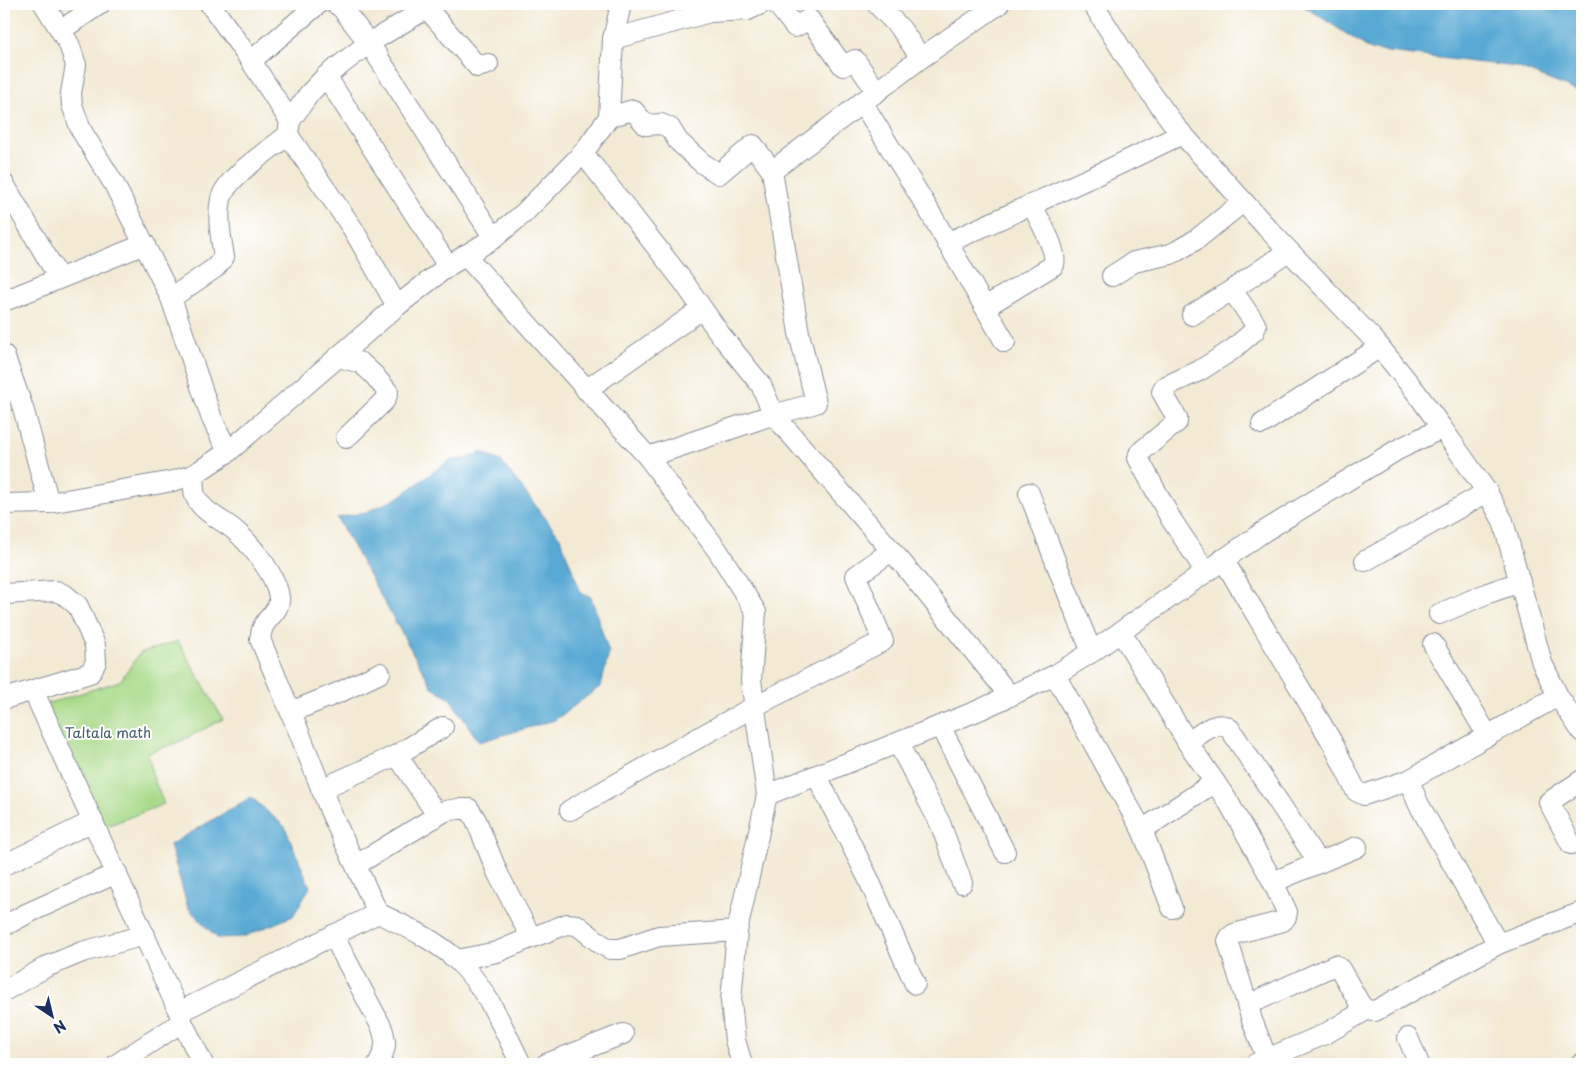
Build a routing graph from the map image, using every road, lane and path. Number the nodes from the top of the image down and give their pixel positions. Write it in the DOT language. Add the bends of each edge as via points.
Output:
graph roads {
  1 [pos="44,4"];
  2 [pos="100,4"];
  3 [pos="210,4"];
  4 [pos="318,4"];
  5 [pos="336,4"];
  6 [pos="621,4"];
  7 [pos="761,4"];
  8 [pos="777,4"];
  9 [pos="877,4"];
  10 [pos="999,4"];
  11 [pos="1093,4"];
  12 [pos="428,6"];
  13 [pos="61,30"];
  14 [pos="613,39"];
  15 [pos="369,43"];
  16 [pos="921,58"];
  17 [pos="251,61"];
  18 [pos="488,64"];
  19 [pos="326,76"];
  20 [pos="870,97"];
  21 [pos="608,118"];
  22 [pos="289,128"];
  23 [pos="1182,134"];
  24 [pos="583,153"];
  25 [pos="772,171"];
  26 [pos="4,184"];
  27 [pos="1243,202"];
  28 [pos="1032,205"];
  29 [pos="494,238"];
  30 [pos="947,243"];
  31 [pos="145,244"];
  32 [pos="1288,251"];
  33 [pos="465,254"];
  34 [pos="448,266"];
  35 [pos="1112,276"];
  36 [pos="59,278"];
  37 [pos="1232,290"];
  38 [pos="171,298"];
  39 [pos="4,301"];
  40 [pos="397,306"];
  41 [pos="985,307"];
  42 [pos="702,309"];
  43 [pos="1192,315"];
  44 [pos="1005,342"];
  45 [pos="1380,347"];
  46 [pos="4,355"];
  47 [pos="339,357"];
  48 [pos="586,390"];
  49 [pos="774,415"];
  50 [pos="1262,424"];
  51 [pos="1442,428"];
  52 [pos="346,438"];
  53 [pos="228,452"];
  54 [pos="648,457"];
  55 [pos="193,475"];
  56 [pos="1487,492"];
  57 [pos="1029,493"];
  58 [pos="49,503"];
  59 [pos="4,504"];
  60 [pos="891,551"];
  61 [pos="1223,559"];
  62 [pos="1365,561"];
  63 [pos="1206,572"];
  64 [pos="1520,582"];
  65 [pos="4,594"];
  66 [pos="1439,614"];
  67 [pos="1120,632"];
  68 [pos="1433,644"];
  69 [pos="1092,652"];
  70 [pos="380,673"];
  71 [pos="1055,675"];
  72 [pos="33,690"];
  73 [pos="1010,696"];
  74 [pos="1558,696"];
  75 [pos="4,699"];
  76 [pos="755,706"];
  77 [pos="291,712"];
  78 [pos="940,726"];
  79 [pos="442,727"];
  80 [pos="1582,732"];
  81 [pos="1488,736"];
  82 [pos="898,743"];
  83 [pos="1188,743"];
  84 [pos="397,755"];
  85 [pos="817,776"];
  86 [pos="1409,780"];
  87 [pos="1582,780"];
  88 [pos="1215,782"];
  89 [pos="321,789"];
  90 [pos="767,795"];
  91 [pos="570,810"];
  92 [pos="437,815"];
  93 [pos="93,821"];
  94 [pos="1142,830"];
  95 [pos="1571,844"];
  96 [pos="1357,847"];
  97 [pos="1006,852"];
  98 [pos="1319,863"];
  99 [pos="4,865"];
  100 [pos="356,865"];
  101 [pos="117,873"];
  102 [pos="1273,882"];
  103 [pos="962,883"];
  104 [pos="1172,908"];
  105 [pos="1582,912"];
  106 [pos="378,913"];
  107 [pos="4,926"];
  108 [pos="737,931"];
  109 [pos="144,934"];
  110 [pos="333,935"];
  111 [pos="531,938"];
  112 [pos="1498,944"];
  113 [pos="457,960"];
  114 [pos="915,984"];
  115 [pos="4,991"];
  116 [pos="1247,1005"];
  117 [pos="1366,1010"];
  118 [pos="180,1017"];
  119 [pos="622,1034"];
  120 [pos="1408,1038"];
  121 [pos="121,1063"];
  122 [pos="1263,1063"];
  123 [pos="203,1064"];
  124 [pos="378,1064"];
  125 [pos="521,1064"];
  126 [pos="546,1064"];
  127 [pos="742,1064"];
  128 [pos="1419,1064"];
  1 -- 13 [label="street"];
  2 -- 13 [label="street"];
  3 -- 17 [label="street"];
  4 -- 17 [label="street"];
  5 -- 15 [label="street"];
  6 -- 14 [label="street"];
  7 -- 14 [label="street" via="748,10 710,12"];
  8 -- 20 [label="street" via="795,27 809,18 843,66 855,60"];
  9 -- 16 [label="street" via="901,29"];
  10 -- 16 [label="street"];
  11 -- 23 [label="street" via="1135,71"];
  12 -- 15 [label="street"];
  12 -- 18 [label="street" via="478,67"];
  13 -- 31 [label="street" via="76,65 71,93 81,130"];
  14 -- 21 [label="street"];
  15 -- 19 [label="street"];
  15 -- 29 [label="street"];
  16 -- 20 [label="street"];
  17 -- 22 [label="street"];
  19 -- 22 [label="street" via="309,94"];
  19 -- 34 [label="street"];
  20 -- 25 [label="street"];
  20 -- 30 [label="street"];
  21 -- 24 [label="street"];
  21 -- 25 [label="street" via="633,110 646,125 661,124 670,128 696,158 719,174 753,145"];
  22 -- 38 [label="street" via="227,185 221,198 219,229 224,257 215,268"];
  22 -- 40 [label="street"];
  23 -- 27 [label="street"];
  23 -- 28 [label="street"];
  24 -- 29 [label="street" via="524,213"];
  24 -- 42 [label="street"];
  25 -- 49 [label="street" via="799,333 816,402"];
  26 -- 36 [label="street"];
  27 -- 32 [label="street"];
  27 -- 35 [label="street" via="1178,251 1134,262"];
  28 -- 30 [label="street"];
  28 -- 41 [label="street" via="1053,249 1054,265"];
  29 -- 33 [label="street"];
  30 -- 41 [label="street"];
  31 -- 36 [label="street"];
  31 -- 38 [label="street"];
  32 -- 37 [label="street"];
  32 -- 45 [label="street"];
  33 -- 34 [label="street"];
  33 -- 48 [label="street"];
  34 -- 40 [label="street"];
  36 -- 39 [label="street"];
  37 -- 43 [label="street"];
  37 -- 63 [label="street" via="1254,322 1254,331 1199,372 1164,387 1162,392 1177,422 1138,458 1171,519"];
  38 -- 53 [label="street" via="212,419"];
  40 -- 47 [label="street"];
  41 -- 44 [label="street"];
  42 -- 48 [label="street"];
  42 -- 49 [label="street" via="761,385"];
  45 -- 50 [label="street"];
  45 -- 51 [label="street"];
  46 -- 58 [label="street" via="23,408"];
  47 -- 52 [label="street" via="361,362 388,392 385,400"];
  47 -- 53 [label="street"];
  48 -- 54 [label="street"];
  49 -- 54 [label="street"];
  49 -- 60 [label="street"];
  51 -- 56 [label="street"];
  51 -- 61 [label="street" via="1397,450"];
  53 -- 55 [label="street"];
  54 -- 76 [label="street" via="718,551 756,612 752,680"];
  55 -- 58 [label="street"];
  55 -- 77 [label="street" via="195,495 200,504 233,529 270,572 280,599 277,609 263,626 260,639"];
  56 -- 62 [label="street"];
  56 -- 64 [label="street" via="1503,521"];
  57 -- 69 [label="street"];
  58 -- 59 [label="street"];
  60 -- 73 [label="street"];
  60 -- 76 [label="street" via="856,576 883,641"];
  61 -- 63 [label="street"];
  61 -- 86 [label="street" via="1332,742 1356,791 1364,796"];
  63 -- 67 [label="street"];
  64 -- 66 [label="street"];
  64 -- 74 [label="street" via="1542,663"];
  65 -- 72 [label="street" via="56,591 65,595 78,606 95,645 96,662 90,673"];
  67 -- 69 [label="street"];
  67 -- 83 [label="street"];
  68 -- 81 [label="street"];
  69 -- 71 [label="street"];
  70 -- 77 [label="street"];
  71 -- 73 [label="street"];
  71 -- 94 [label="street"];
  72 -- 75 [label="street"];
  72 -- 93 [label="street"];
  73 -- 78 [label="street"];
  74 -- 80 [label="street"];
  74 -- 81 [label="street"];
  76 -- 90 [label="street"];
  76 -- 91 [label="street"];
  77 -- 89 [label="street"];
  78 -- 82 [label="street"];
  78 -- 97 [label="street"];
  79 -- 84 [label="street"];
  81 -- 86 [label="street"];
  82 -- 85 [label="street"];
  82 -- 103 [label="street" via="940,823"];
  83 -- 88 [label="street"];
  83 -- 98 [label="street" via="1213,727 1222,725 1230,729"];
  84 -- 89 [label="street"];
  84 -- 92 [label="street"];
  85 -- 90 [label="street"];
  85 -- 114 [label="street" via="868,878"];
  86 -- 112 [label="street" via="1418,803"];
  87 -- 95 [label="street" via="1549,802"];
  88 -- 94 [label="street"];
  88 -- 102 [label="street"];
  89 -- 100 [label="street"];
  90 -- 108 [label="street"];
  92 -- 100 [label="street"];
  92 -- 111 [label="street" via="469,809"];
  93 -- 99 [label="street"];
  93 -- 101 [label="street"];
  94 -- 104 [label="street"];
  96 -- 98 [label="street"];
  98 -- 102 [label="street"];
  100 -- 106 [label="street"];
  101 -- 107 [label="street"];
  101 -- 109 [label="street"];
  102 -- 116 [label="street" via="1287,912 1283,922 1234,934 1228,942"];
  105 -- 112 [label="street"];
  106 -- 110 [label="street"];
  106 -- 113 [label="street" via="419,933"];
  108 -- 111 [label="street" via="659,936 620,949 610,949 601,944 577,925 568,924"];
  108 -- 127 [label="street" via="731,1001 735,1040"];
  109 -- 115 [label="street" via="82,952 46,967"];
  109 -- 118 [label="street"];
  110 -- 118 [label="street"];
  110 -- 124 [label="street" via="382,1028 385,1052"];
  111 -- 113 [label="street" via="497,952"];
  112 -- 117 [label="street" via="1375,1011"];
  113 -- 125 [label="street" via="485,994"];
  116 -- 117 [label="street" via="1335,965"];
  116 -- 122 [label="street"];
  117 -- 122 [label="street" via="1325,1034"];
  118 -- 121 [label="street"];
  118 -- 123 [label="street"];
  119 -- 126 [label="street"];
  120 -- 128 [label="street"];
}
